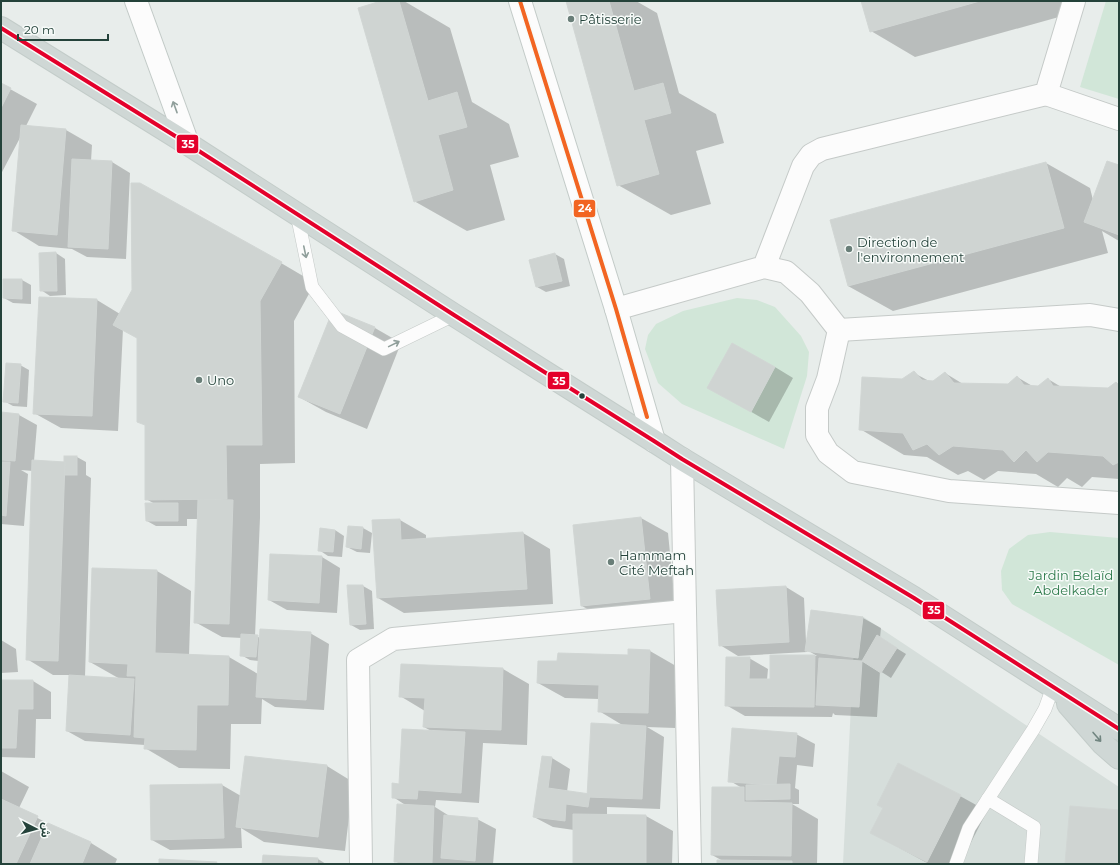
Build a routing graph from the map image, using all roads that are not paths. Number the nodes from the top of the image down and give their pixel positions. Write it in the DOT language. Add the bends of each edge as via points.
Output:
graph roads {
  1 [pos="136,1"];
  2 [pos="520,1"];
  3 [pos="1074,1"];
  4 [pos="1,28"];
  5 [pos="1046,94"];
  6 [pos="1119,119"];
  7 [pos="188,144"];
  8 [pos="297,214"];
  9 [pos="764,267"];
  10 [pos="616,309"];
  11 [pos="454,315"];
  12 [pos="1119,320"];
  13 [pos="840,330"];
  14 [pos="654,440"];
  15 [pos="682,459"];
  16 [pos="1119,503"];
  17 [pos="685,612"];
  18 [pos="1053,687"];
  19 [pos="1119,710"];
  20 [pos="1119,729"];
  21 [pos="1119,758"];
  22 [pos="988,799"];
  23 [pos="360,864"];
  24 [pos="690,864"];
  25 [pos="956,864"];
  26 [pos="1031,864"];
  7 -- 1 [label="street, one-way"];
  2 -- 10 [label="street"];
  3 -- 5 [label="street"];
  4 -- 7 [label="main road"];
  5 -- 6 [label="street"];
  5 -- 9 [label="street" via="822,149 810,155 803,166"];
  7 -- 8 [label="main road"];
  8 -- 11 [label="main road"];
  8 -- 11 [label="lane, one-way" via="312,287 342,326 384,349"];
  9 -- 10 [label="street"];
  9 -- 13 [label="street" via="786,272 810,293"];
  10 -- 14 [label="street"];
  11 -- 14 [label="main road"];
  12 -- 13 [label="street" via="1090,315"];
  13 -- 16 [label="street" via="828,380 817,408 817,434 828,453 853,472 950,491"];
  14 -- 15 [label="main road"];
  15 -- 17 [label="street"];
  15 -- 18 [label="main road" via="914,598"];
  17 -- 23 [label="street" via="393,639 358,660"];
  17 -- 24 [label="street"];
  18 -- 19 [label="main road"];
  18 -- 20 [label="main road"];
  18 -- 21 [label="main road, one-way" via="1103,744"];
  18 -- 22 [label="lane" via="1033,730"];
  22 -- 25 [label="lane" via="969,828"];
  22 -- 26 [label="lane" via="1034,827"];
}
